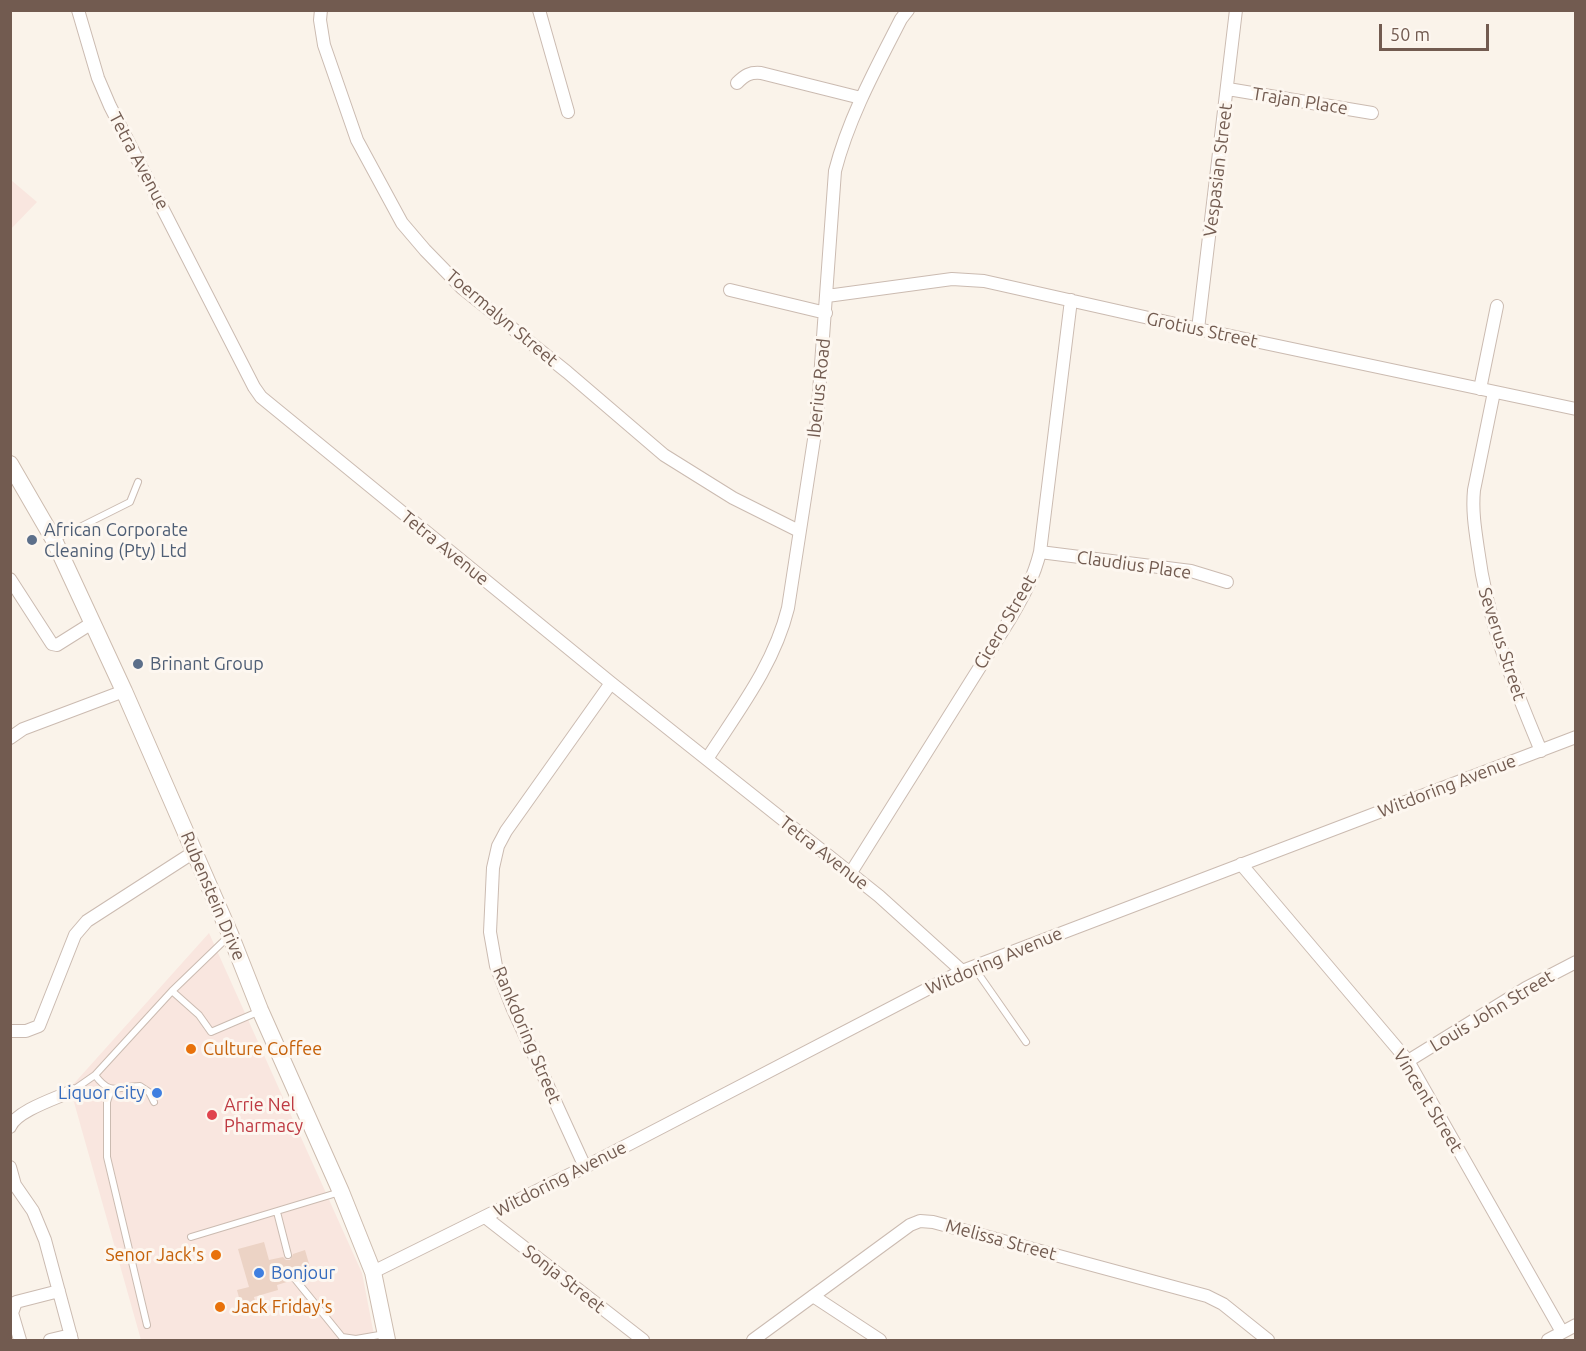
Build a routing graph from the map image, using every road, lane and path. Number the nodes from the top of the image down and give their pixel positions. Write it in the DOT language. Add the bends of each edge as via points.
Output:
graph roads {
  1 [pos="78,10"];
  2 [pos="321,10"];
  3 [pos="539,10"];
  4 [pos="908,10"];
  5 [pos="1236,10"];
  6 [pos="737,83"];
  7 [pos="1228,89"];
  8 [pos="861,98"];
  9 [pos="568,112"];
  10 [pos="1372,113"];
  11 [pos="730,290"];
  12 [pos="827,296"];
  13 [pos="1071,300"];
  14 [pos="1497,306"];
  15 [pos="826,313"];
  16 [pos="1198,329"];
  17 [pos="1480,389"];
  18 [pos="1494,392"];
  19 [pos="1575,409"];
  20 [pos="10,464"];
  21 [pos="138,482"];
  22 [pos="799,531"];
  23 [pos="54,540"];
  24 [pos="1040,552"];
  25 [pos="10,579"];
  26 [pos="1227,582"];
  27 [pos="92,623"];
  28 [pos="611,683"];
  29 [pos="124,691"];
  30 [pos="1575,737"];
  31 [pos="10,738"];
  32 [pos="1541,751"];
  33 [pos="708,759"];
  34 [pos="194,852"];
  35 [pos="1240,864"];
  36 [pos="850,874"];
  37 [pos="230,934"];
  38 [pos="1575,962"];
  39 [pos="967,969"];
  40 [pos="172,991"];
  41 [pos="260,1010"];
  42 [pos="10,1031"];
  43 [pos="1026,1042"];
  44 [pos="1408,1061"];
  45 [pos="95,1075"];
  46 [pos="111,1089"];
  47 [pos="72,1090"];
  48 [pos="154,1102"];
  49 [pos="10,1127"];
  50 [pos="10,1167"];
  51 [pos="585,1167"];
  52 [pos="341,1192"];
  53 [pos="277,1212"];
  54 [pos="485,1217"];
  55 [pos="192,1237"];
  56 [pos="288,1255"];
  57 [pos="373,1272"];
  58 [pos="295,1279"];
  59 [pos="59,1290"];
  60 [pos="813,1296"];
  61 [pos="147,1325"];
  62 [pos="1575,1325"];
  63 [pos="1562,1332"];
  64 [pos="386,1337"];
  65 [pos="71,1338"];
  66 [pos="20,1341"];
  67 [pos="50,1341"];
  68 [pos="643,1341"];
  69 [pos="753,1341"];
  70 [pos="880,1341"];
  71 [pos="1268,1341"];
  72 [pos="1548,1341"];
  1 -- 28 [label="street, Tetra Avenue" via="110,106 261,397"];
  2 -- 22 [label="street, Toermalyn Street" via="324,45 357,140 402,223 425,250 462,288 664,455 734,498"];
  3 -- 9 [label="street"];
  4 -- 8 [label="street, Iberius Road"];
  5 -- 7 [label="street, Vespasian Street"];
  6 -- 8 [label="street" via="752,72 761,73"];
  7 -- 10 [label="street, Trajan Place"];
  7 -- 16 [label="street, Vespasian Street"];
  8 -- 12 [label="street, Iberius Road" via="835,171"];
  11 -- 15 [label="street"];
  12 -- 13 [label="street, Grotius Street" via="970,279"];
  12 -- 15 [label="street, Iberius Road"];
  13 -- 16 [label="street, Grotius Street"];
  13 -- 24 [label="street, Cicero Street"];
  14 -- 17 [label="street"];
  15 -- 22 [label="street, Iberius Road" via="817,420"];
  16 -- 17 [label="street, Grotius Street"];
  17 -- 18 [label="street, Grotius Street"];
  18 -- 19 [label="street, Grotius Street"];
  18 -- 32 [label="street, Severus Street" via="1472,505 1482,583 1495,633"];
  20 -- 23 [label="street, Rubenstein Drive"];
  21 -- 23 [label="lane" via="130,502"];
  22 -- 33 [label="street, Iberius Road" via="782,632 760,677"];
  23 -- 27 [label="street, Rubenstein Drive"];
  24 -- 26 [label="street, Claudius Place" via="1191,571"];
  24 -- 36 [label="street, Cicero Street" via="1028,588"];
  25 -- 27 [label="street" via="51,644 57,645"];
  27 -- 29 [label="street, Rubenstein Drive"];
  28 -- 33 [label="street, Tetra Avenue"];
  28 -- 51 [label="street, Rankdoring Street" via="506,831 493,868 491,905 490,932 496,966"];
  29 -- 31 [label="street" via="22,729"];
  29 -- 34 [label="street, Rubenstein Drive"];
  30 -- 32 [label="street, Witdoring Avenue"];
  32 -- 35 [label="street, Witdoring Avenue"];
  33 -- 36 [label="street, Tetra Avenue"];
  34 -- 37 [label="street, Rubenstein Drive"];
  34 -- 42 [label="street" via="81,926 39,1026"];
  35 -- 39 [label="street, Witdoring Avenue"];
  35 -- 44 [label="street, Vincent Street"];
  36 -- 39 [label="street, Tetra Avenue"];
  37 -- 40 [label="lane"];
  37 -- 41 [label="street, Rubenstein Drive"];
  38 -- 44 [label="street, Louis John Street"];
  39 -- 43 [label="lane"];
  39 -- 51 [label="street, Witdoring Avenue"];
  40 -- 41 [label="lane" via="199,1015 211,1032"];
  40 -- 45 [label="lane"];
  41 -- 52 [label="street, Rubenstein Drive"];
  44 -- 63 [label="street, Vincent Street"];
  45 -- 46 [label="lane" via="103,1086"];
  45 -- 47 [label="lane"];
  46 -- 48 [label="lane" via="140,1086"];
  46 -- 61 [label="lane" via="107,1102 107,1157"];
  47 -- 49 [label="street" via="20,1115"];
  50 -- 59 [label="street" via="19,1194 39,1223"];
  51 -- 54 [label="street, Witdoring Avenue"];
  52 -- 53 [label="lane"];
  52 -- 57 [label="street, Rubenstein Drive"];
  53 -- 55 [label="lane"];
  53 -- 56 [label="lane"];
  54 -- 57 [label="street, Witdoring Avenue"];
  54 -- 68 [label="street, Sonja Street"];
  57 -- 64 [label="street, Rubenstein Drive"];
  58 -- 64 [label="lane" via="342,1337"];
  59 -- 65 [label="street"];
  59 -- 66 [label="street" via="16,1302 12,1313"];
  60 -- 69 [label="street, Melissa Street"];
  60 -- 70 [label="street"];
  60 -- 71 [label="street, Melissa Street" via="910,1225 933,1222 1207,1296 1223,1304"];
  62 -- 63 [label="street"];
  63 -- 72 [label="street"];
  65 -- 67 [label="street"];
}
